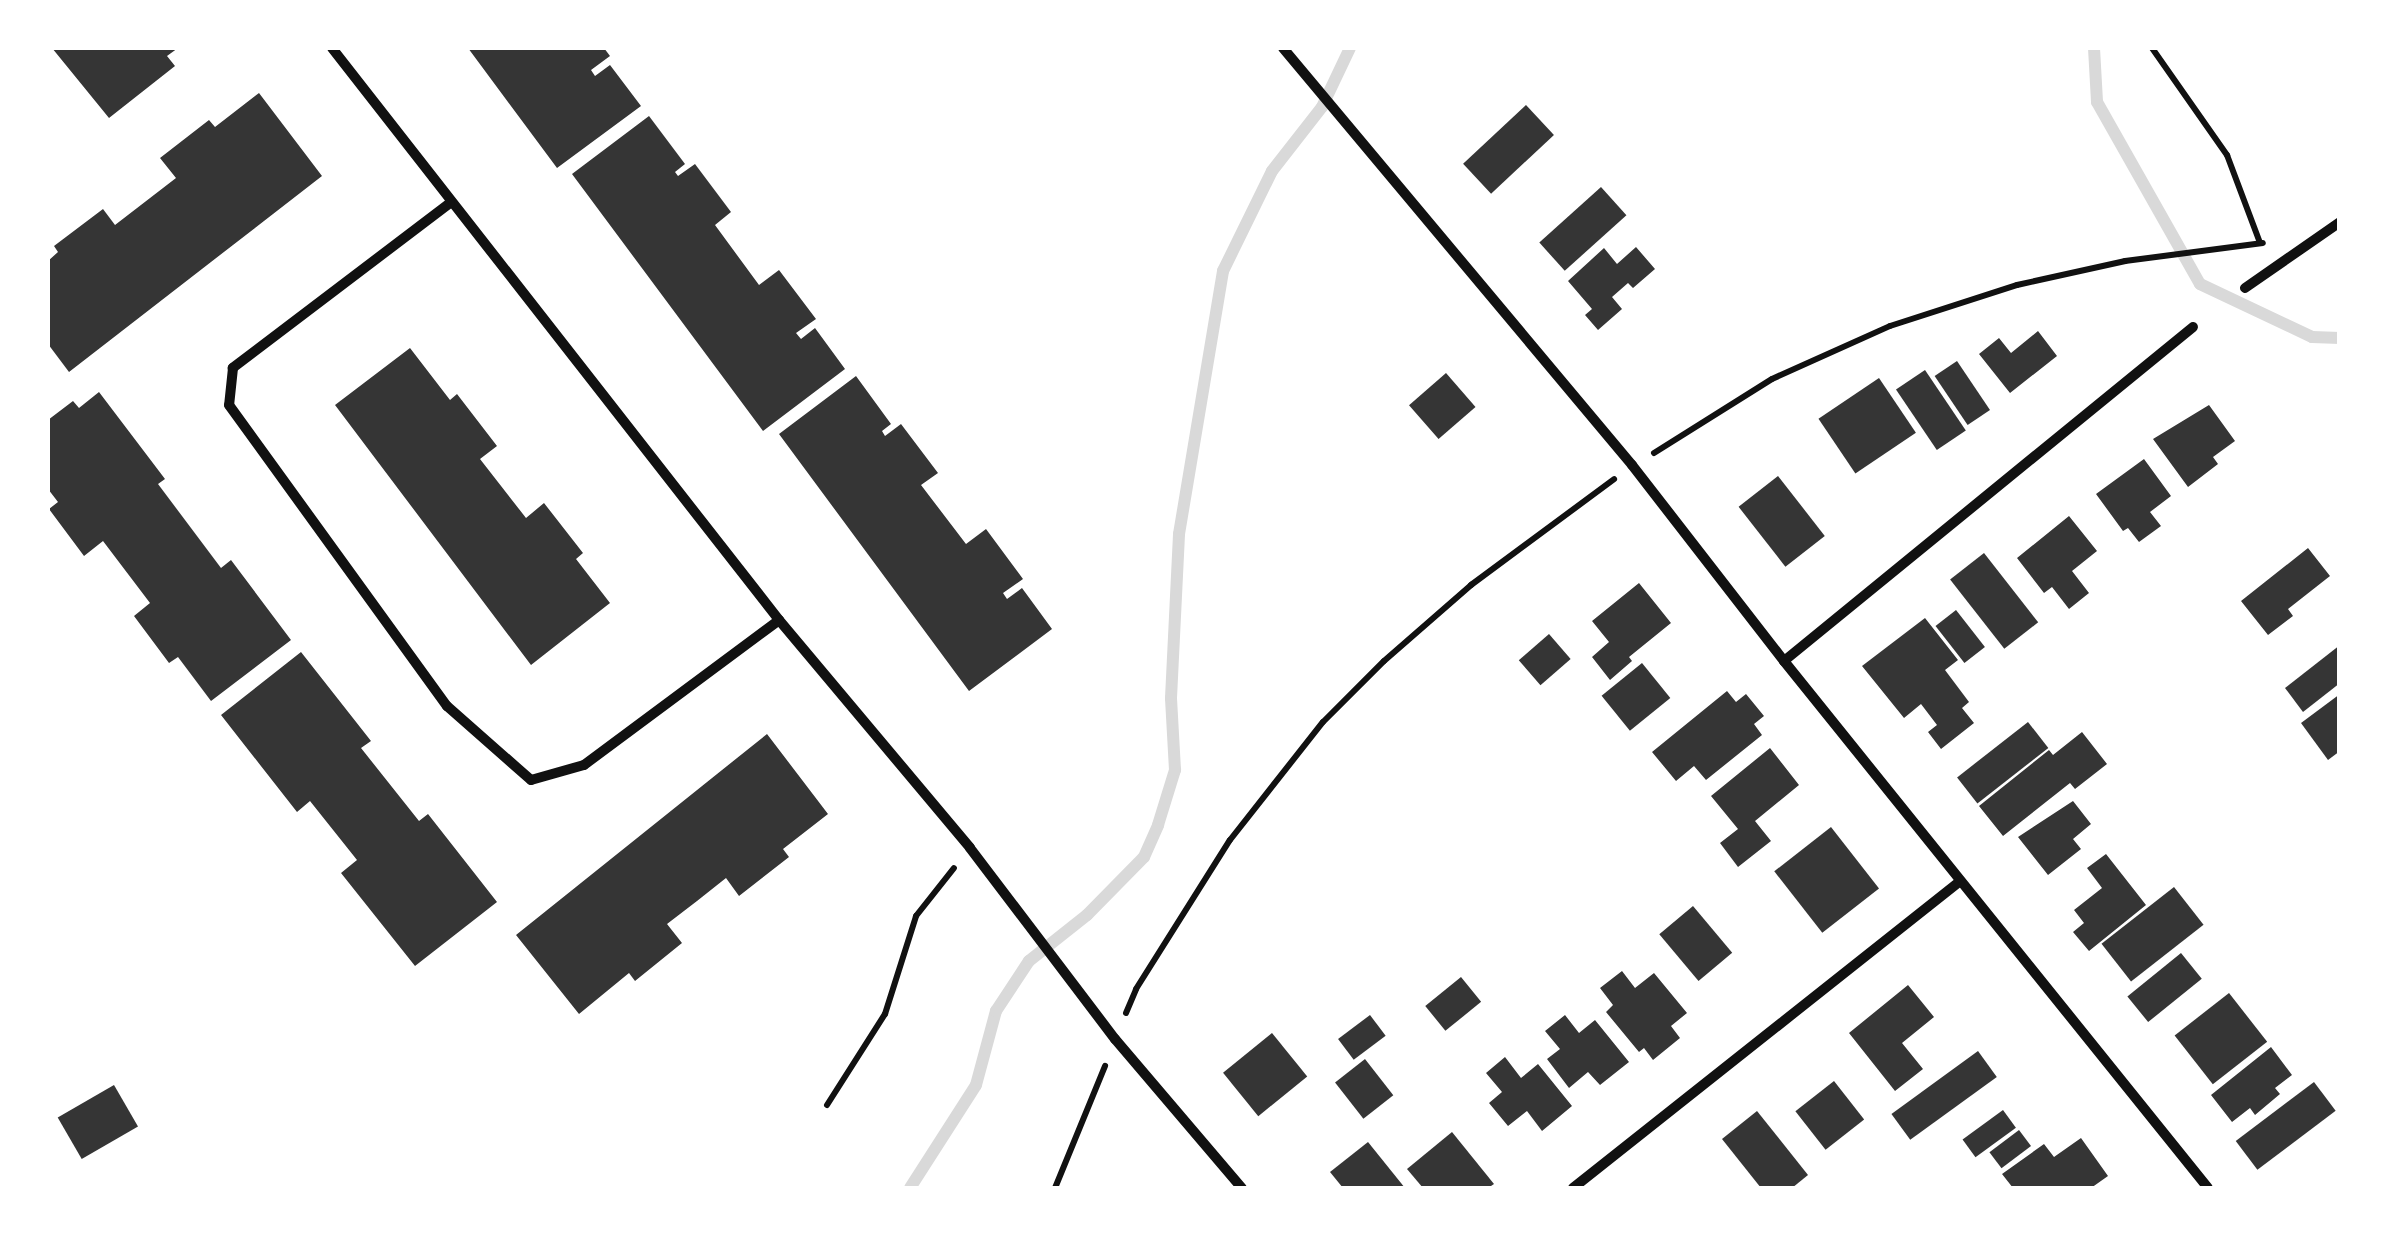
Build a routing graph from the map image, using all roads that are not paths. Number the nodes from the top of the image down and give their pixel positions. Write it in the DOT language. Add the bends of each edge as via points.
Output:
graph roads {
  1 [pos="332,48"];
  2 [pos="1283,48"];
  3 [pos="450,203"];
  4 [pos="2340,222"];
  5 [pos="2245,288"];
  6 [pos="2193,327"];
  7 [pos="778,620"];
  8 [pos="1784,661"];
  9 [pos="1960,880"];
  10 [pos="1242,1188"];
  11 [pos="1573,1188"];
  12 [pos="2208,1188"];
  1 -- 3 [label="street"];
  2 -- 8 [label="street" via="1632,465"];
  3 -- 7 [label="street"];
  3 -- 7 [label="street" via="232,368 229,404 448,706 531,780 584,765"];
  4 -- 5 [label="street"];
  6 -- 8 [label="street"];
  7 -- 10 [label="street"];
  8 -- 9 [label="street"];
  9 -- 11 [label="street"];
  9 -- 12 [label="street"];
}
